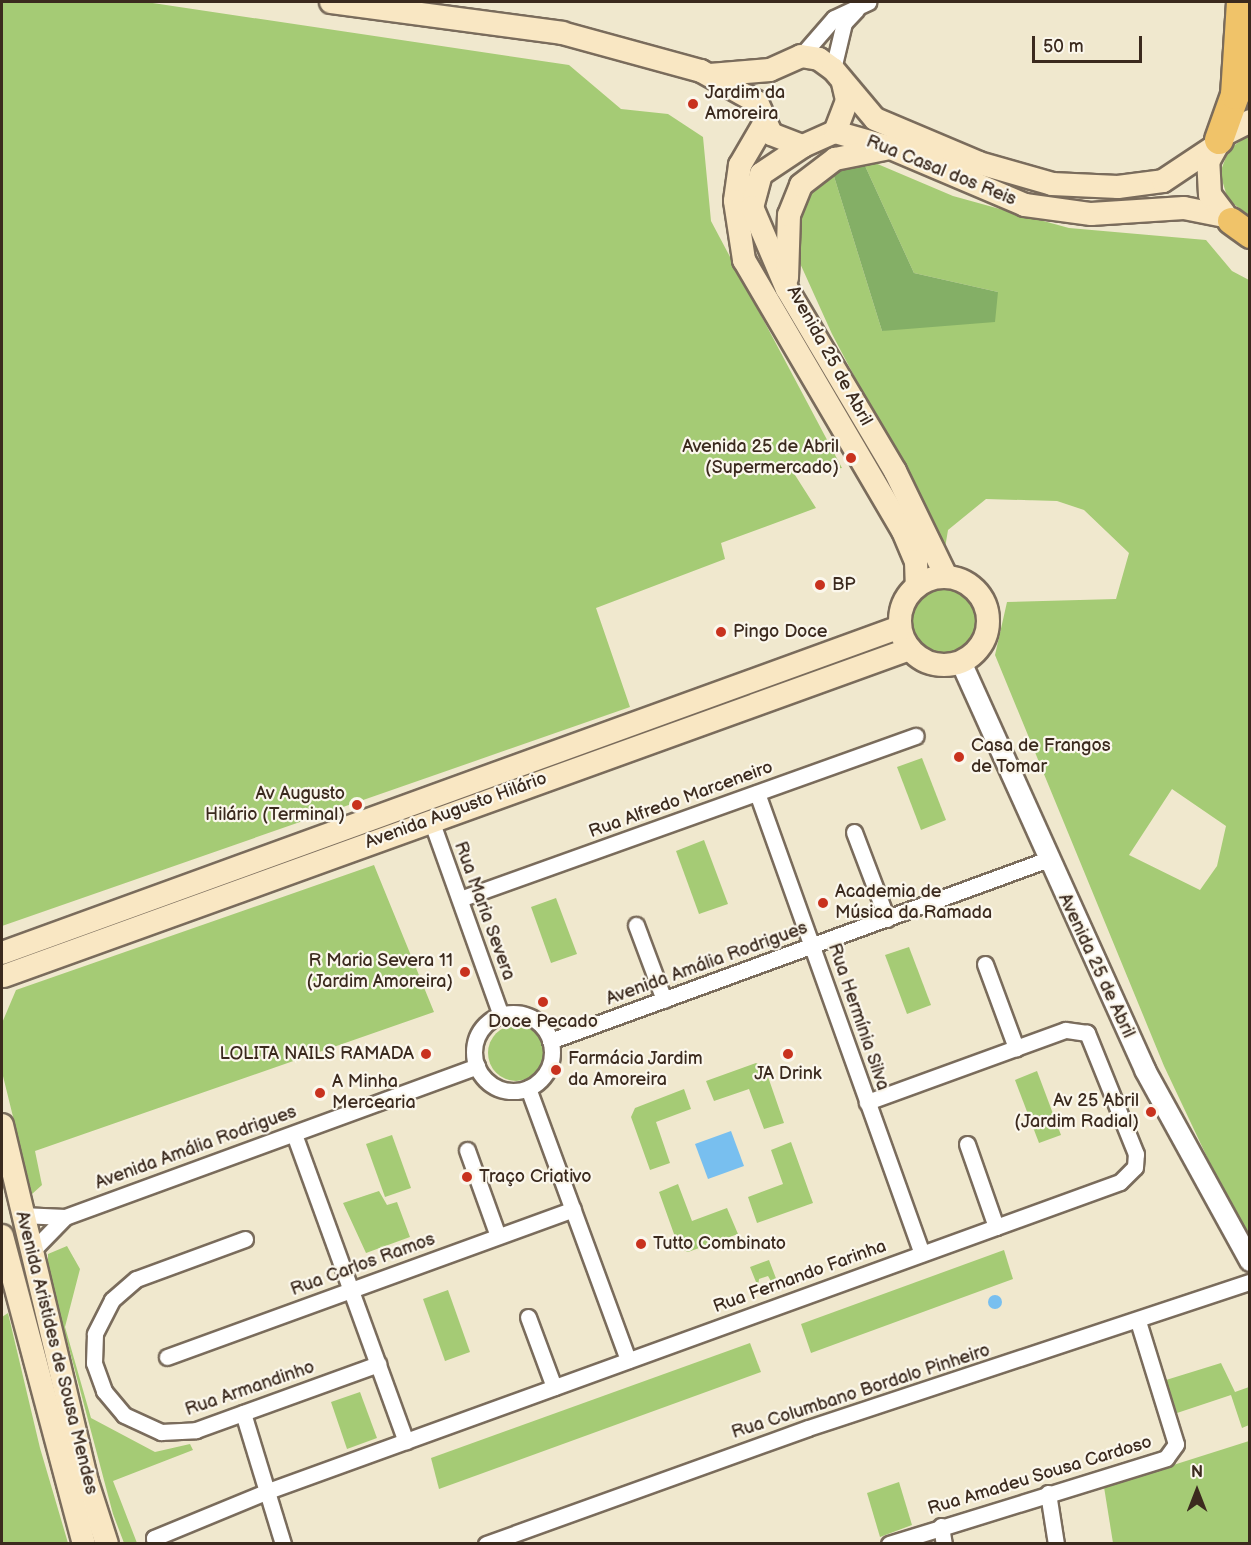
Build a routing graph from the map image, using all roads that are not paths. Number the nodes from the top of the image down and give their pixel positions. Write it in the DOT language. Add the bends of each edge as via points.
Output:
graph roads {
  1 [pos="331,2"];
  2 [pos="1241,2"];
  3 [pos="864,3"];
  4 [pos="801,56"];
  5 [pos="770,70"];
  6 [pos="710,75"];
  7 [pos="838,76"];
  8 [pos="757,102"];
  9 [pos="1250,121"];
  10 [pos="764,124"];
  11 [pos="835,132"];
  12 [pos="1216,143"];
  13 [pos="803,146"];
  14 [pos="891,148"];
  15 [pos="1239,226"];
  16 [pos="787,289"];
  17 [pos="946,576"];
  18 [pos="917,585"];
  19 [pos="900,627"];
  20 [pos="910,649"];
  21 [pos="961,662"];
  22 [pos="916,736"];
  23 [pos="757,793"];
  24 [pos="431,820"];
  25 [pos="855,832"];
  26 [pos="1046,860"];
  27 [pos="460,899"];
  28 [pos="887,919"];
  29 [pos="636,925"];
  30 [pos="813,946"];
  31 [pos="2,953"];
  32 [pos="985,964"];
  33 [pos="2,979"];
  34 [pos="663,1000"];
  35 [pos="501,1015"];
  36 [pos="550,1041"];
  37 [pos="1016,1048"];
  38 [pos="477,1066"];
  39 [pos="528,1088"];
  40 [pos="867,1102"];
  41 [pos="2,1125"];
  42 [pos="294,1134"];
  43 [pos="967,1144"];
  44 [pos="467,1150"];
  45 [pos="573,1209"];
  46 [pos="21,1215"];
  47 [pos="64,1217"];
  48 [pos="996,1227"];
  49 [pos="2,1236"];
  50 [pos="498,1236"];
  51 [pos="245,1239"];
  52 [pos="30,1252"];
  53 [pos="922,1253"];
  54 [pos="1250,1261"];
  55 [pos="1250,1282"];
  56 [pos="351,1290"];
  57 [pos="528,1317"];
  58 [pos="1138,1321"];
  59 [pos="167,1357"];
  60 [pos="628,1360"];
  61 [pos="378,1364"];
  62 [pos="554,1387"];
  63 [pos="243,1413"];
  64 [pos="406,1441"];
  65 [pos="268,1491"];
  66 [pos="1048,1493"];
  67 [pos="941,1526"];
  68 [pos="84,1544"];
  69 [pos="107,1544"];
  70 [pos="155,1544"];
  71 [pos="283,1544"];
  72 [pos="486,1544"];
  73 [pos="889,1544"];
  74 [pos="944,1544"];
  75 [pos="1056,1544"];
  1 -- 6 [label="main road" via="562,33"];
  2 -- 12 [label="highway" via="1236,95"];
  3 -- 4 [label="street" via="834,18"];
  3 -- 7 [label="street" via="844,23"];
  4 -- 5 [label="main road"];
  4 -- 7 [label="main road, Rua Casal dos Reis"];
  5 -- 6 [label="main road"];
  5 -- 8 [label="main road"];
  6 -- 8 [label="main road"];
  7 -- 11 [label="main road" via="848,100"];
  7 -- 12 [label="main road, Rua Casal dos Reis" via="875,119 979,163 1052,184 1107,187 1163,181"];
  8 -- 10 [label="main road"];
  9 -- 12 [label="main road, Rua Casal dos Reis"];
  10 -- 13 [label="main road" via="786,143"];
  10 -- 18 [label="main road, Avenida 25 de Abril" via="740,165 735,201 744,260 898,521 916,561"];
  11 -- 13 [label="main road"];
  11 -- 14 [label="main road, Rua Casal dos Reis"];
  12 -- 15 [label="main road" via="1207,183"];
  13 -- 16 [label="main road" via="765,170 753,195 752,207"];
  14 -- 15 [label="main road, Rua Casal dos Reis" via="1025,205 1091,214 1184,208"];
  14 -- 16 [label="main road, Avenida 25 de Abril" via="835,159 801,185 789,215"];
  16 -- 17 [label="main road, Avenida 25 de Abril" via="895,471"];
  17 -- 18 [label="main road"];
  17 -- 21 [label="main road" via="974,587 988,613 983,642"];
  18 -- 19 [label="main road" via="903,604"];
  19 -- 20 [label="main road"];
  19 -- 31 [label="main road, Avenida Augusto Hilário"];
  20 -- 21 [label="main road" via="933,664"];
  20 -- 24 [label="main road, Avenida Augusto Hilário"];
  21 -- 26 [label="street, Avenida 25 de Abril"];
  22 -- 23 [label="street, Rua Alfredo Marceneiro"];
  23 -- 27 [label="street, Rua Alfredo Marceneiro"];
  23 -- 30 [label="street, Rua Hermínia Silva"];
  24 -- 27 [label="street, Rua Maria Severa"];
  24 -- 33 [label="main road, Avenida Augusto Hilário"];
  25 -- 28 [label="street"];
  26 -- 28 [label="street, Avenida Amália Rodrigues"];
  26 -- 54 [label="street, Avenida 25 de Abril" via="1196,1173"];
  27 -- 35 [label="street, Rua Maria Severa"];
  28 -- 30 [label="street, Avenida Amália Rodrigues"];
  29 -- 34 [label="street"];
  30 -- 34 [label="street, Avenida Amália Rodrigues"];
  30 -- 40 [label="street, Rua Hermínia Silva"];
  32 -- 37 [label="street"];
  34 -- 36 [label="street, Avenida Amália Rodrigues"];
  35 -- 36 [label="street" via="531,1018"];
  35 -- 38 [label="street" via="477,1035"];
  36 -- 39 [label="street" via="550,1063"];
  37 -- 40 [label="street, Rua Fernando Farinha"];
  37 -- 48 [label="street, Rua Fernando Farinha" via="1065,1030 1087,1033 1136,1154 1135,1167 1119,1182"];
  38 -- 39 [label="street" via="503,1090"];
  38 -- 42 [label="street, Avenida Amália Rodrigues"];
  39 -- 45 [label="street"];
  40 -- 53 [label="street, Rua Hermínia Silva"];
  41 -- 46 [label="main road, Avenida Aristides de Sousa Mendes"];
  42 -- 47 [label="street, Avenida Amália Rodrigues"];
  42 -- 56 [label="street"];
  43 -- 48 [label="street"];
  44 -- 50 [label="street"];
  45 -- 50 [label="street, Rua Carlos Ramos"];
  45 -- 60 [label="street"];
  46 -- 47 [label="street, Avenida Amália Rodrigues"];
  46 -- 52 [label="main road, Avenida Aristides de Sousa Mendes"];
  47 -- 52 [label="street, Avenida Amália Rodrigues"];
  48 -- 53 [label="street, Rua Fernando Farinha"];
  49 -- 68 [label="main road, Avenida Aristides de Sousa Mendes"];
  50 -- 56 [label="street, Rua Carlos Ramos"];
  51 -- 63 [label="street, Rua Armandinho" via="123,1288 102,1315 93,1349 104,1391 141,1425 179,1433"];
  52 -- 69 [label="main road, Avenida Aristides de Sousa Mendes"];
  53 -- 60 [label="street, Rua Fernando Farinha"];
  55 -- 58 [label="street, Rua Columbano Bordalo Pinheiro"];
  56 -- 59 [label="street, Rua Carlos Ramos"];
  56 -- 61 [label="street"];
  57 -- 62 [label="street"];
  58 -- 66 [label="street, Rua Amadeu Sousa Cardoso" via="1176,1444 1166,1458"];
  58 -- 72 [label="street, Rua Columbano Bordalo Pinheiro" via="808,1428"];
  60 -- 62 [label="street, Rua Fernando Farinha"];
  61 -- 63 [label="street, Rua Armandinho"];
  61 -- 64 [label="street"];
  62 -- 64 [label="street, Rua Fernando Farinha"];
  63 -- 65 [label="street"];
  64 -- 65 [label="street, Rua Fernando Farinha"];
  65 -- 70 [label="street, Rua Fernando Farinha" via="154,1538"];
  65 -- 71 [label="street"];
  66 -- 67 [label="street, Rua Amadeu Sousa Cardoso"];
  66 -- 75 [label="street"];
  67 -- 73 [label="street, Rua Amadeu Sousa Cardoso"];
  67 -- 74 [label="street"];
}
